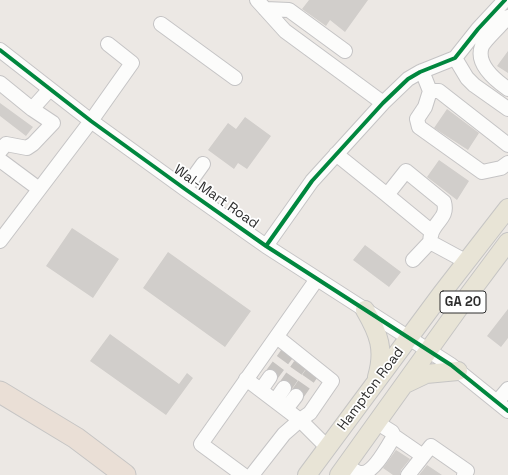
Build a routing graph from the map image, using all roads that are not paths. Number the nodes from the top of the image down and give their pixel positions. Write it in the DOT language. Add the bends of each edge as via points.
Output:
graph roads {
  1 [pos="261,5"];
  2 [pos="504,13"];
  3 [pos="161,24"];
  4 [pos="108,44"];
  5 [pos="0,50"];
  6 [pos="345,51"];
  7 [pos="455,58"];
  8 [pos="422,71"];
  9 [pos="235,78"];
  10 [pos="0,83"];
  11 [pos="50,89"];
  12 [pos="508,89"];
  13 [pos="430,90"];
  14 [pos="383,103"];
  15 [pos="32,109"];
  16 [pos="508,110"];
  17 [pos="91,121"];
  18 [pos="2,145"];
  19 [pos="508,145"];
  20 [pos="336,154"];
  21 [pos="0,160"];
  22 [pos="508,163"];
  23 [pos="203,164"];
  24 [pos="39,189"];
  25 [pos="185,189"];
  26 [pos="387,195"];
  27 [pos="508,208"];
  28 [pos="431,237"];
  29 [pos="0,241"];
  30 [pos="508,242"];
  31 [pos="266,246"];
  32 [pos="414,260"];
  33 [pos="466,262"];
  34 [pos="317,279"];
  35 [pos="365,310"];
  36 [pos="276,337"];
  37 [pos="408,338"];
  38 [pos="428,351"];
  39 [pos="458,371"];
  40 [pos="270,377"];
  41 [pos="246,379"];
  42 [pos="375,382"];
  43 [pos="404,384"];
  44 [pos="284,388"];
  45 [pos="508,389"];
  46 [pos="261,390"];
  47 [pos="0,392"];
  48 [pos="296,396"];
  49 [pos="497,402"];
  50 [pos="280,405"];
  51 [pos="508,411"];
  52 [pos="300,420"];
  53 [pos="376,422"];
  54 [pos="394,436"];
  55 [pos="327,447"];
  56 [pos="423,456"];
  57 [pos="342,470"];
  58 [pos="125,475"];
  59 [pos="243,475"];
  60 [pos="252,475"];
  61 [pos="307,475"];
  62 [pos="408,475"];
  63 [pos="464,475"];
  1 -- 6 [label="street" via="289,10"];
  1 -- 14 [label="street" via="285,31"];
  2 -- 7 [label="street"];
  2 -- 12 [label="street" via="482,45 481,58 486,70"];
  3 -- 9 [label="street"];
  4 -- 17 [label="street" via="132,63"];
  5 -- 11 [label="street, Wal-Mart Road"];
  7 -- 8 [label="street"];
  7 -- 16 [label="street" via="474,85"];
  8 -- 13 [label="street"];
  8 -- 14 [label="street" via="408,79"];
  10 -- 15 [label="street"];
  11 -- 15 [label="street"];
  11 -- 17 [label="street, Wal-Mart Road"];
  13 -- 19 [label="street" via="439,91"];
  13 -- 22 [label="street" via="425,107 417,119 419,127 482,172 501,168"];
  14 -- 20 [label="street"];
  15 -- 18 [label="street" via="53,123 27,148"];
  17 -- 24 [label="street"];
  17 -- 25 [label="street, Wal-Mart Road"];
  20 -- 26 [label="street"];
  20 -- 31 [label="street" via="312,181"];
  21 -- 24 [label="street"];
  23 -- 25 [label="street"];
  24 -- 29 [label="street"];
  25 -- 31 [label="street, Wal-Mart Road"];
  26 -- 28 [label="street"];
  26 -- 28 [label="street" via="406,171 444,202 446,208"];
  27 -- 33 [label="main road, Hampton Road / GA 20"];
  28 -- 32 [label="street"];
  28 -- 33 [label="street"];
  30 -- 38 [label="main road, Hampton Road / GA 20"];
  31 -- 34 [label="street, Wal-Mart Road"];
  33 -- 37 [label="main road, Hampton Road / GA 20"];
  34 -- 35 [label="street, Wal-Mart Road"];
  34 -- 36 [label="street"];
  35 -- 37 [label="street, Wal-Mart Road"];
  35 -- 42 [label="main road" via="380,341 382,353"];
  36 -- 41 [label="street"];
  36 -- 52 [label="street" via="302,362 332,381 310,413"];
  37 -- 38 [label="street, Wal-Mart Road"];
  37 -- 42 [label="main road, Hampton Road / GA 20"];
  38 -- 39 [label="street, Wal-Mart Road"];
  38 -- 43 [label="main road, Hampton Road / GA 20"];
  39 -- 43 [label="main road" via="426,374"];
  39 -- 49 [label="street, Wal-Mart Road"];
  40 -- 46 [label="street"];
  41 -- 46 [label="street"];
  41 -- 59 [label="street" via="201,444"];
  42 -- 55 [label="main road, Hampton Road / GA 20"];
  43 -- 53 [label="main road, Hampton Road / GA 20"];
  44 -- 50 [label="street"];
  45 -- 49 [label="street"];
  46 -- 50 [label="street"];
  47 -- 58 [label="highway" via="76,438"];
  48 -- 50 [label="street"];
  49 -- 51 [label="street, Wal-Mart Road"];
  50 -- 52 [label="street"];
  52 -- 55 [label="street"];
  52 -- 60 [label="street" via="284,434"];
  53 -- 54 [label="street"];
  53 -- 57 [label="main road, Hampton Road / GA 20"];
  54 -- 56 [label="street"];
  54 -- 57 [label="street" via="374,468 367,473"];
  55 -- 61 [label="main road, Hampton Road / GA 20"];
  56 -- 62 [label="street"];
  56 -- 63 [label="street" via="431,446 467,471"];
}
